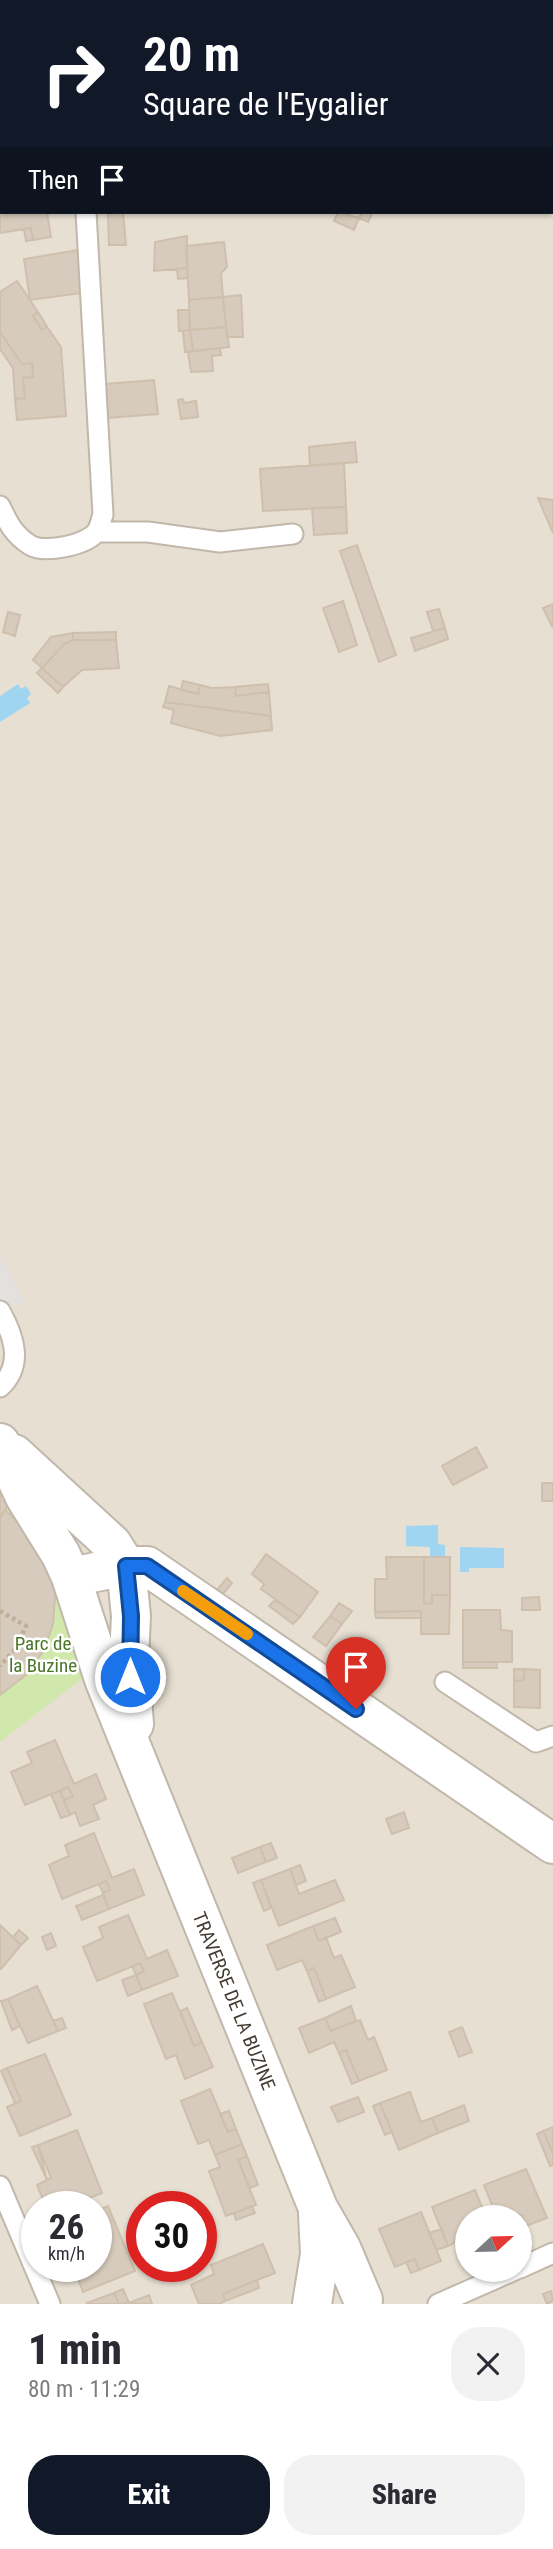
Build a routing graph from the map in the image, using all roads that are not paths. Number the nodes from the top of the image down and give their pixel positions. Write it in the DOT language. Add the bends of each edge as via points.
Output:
graph roads {
  1 [pos="86,214"];
  2 [pos="0,506"];
  3 [pos="97,532"];
  4 [pos="293,534"];
  5 [pos="0,1311"];
  6 [pos="0,1387"];
  7 [pos="0,1442"];
  8 [pos="119,1555"];
  9 [pos="66,1566"];
  10 [pos="445,1682"];
  11 [pos="553,1736"];
  12 [pos="151,1794"];
  13 [pos="553,1844"];
  14 [pos="0,2186"];
  15 [pos="317,2208"];
  16 [pos="553,2253"];
  17 [pos="532,2263"];
  18 [pos="488,2282"];
  19 [pos="365,2302"];
  20 [pos="50,2304"];
  21 [pos="312,2304"];
  22 [pos="438,2304"];
  1 -- 3 [label="lane" via="103,515"];
  2 -- 3 [label="lane" via="12,530 33,548 58,549"];
  3 -- 4 [label="lane" via="148,532 220,542"];
  5 -- 6 [label="lane" via="13,1333 15,1353 13,1369"];
  7 -- 8 [label="street, TRAVERSE DE LA BUZINE"];
  7 -- 9 [label="street, TRAVERSE DE LA BUZINE" via="25,1497"];
  8 -- 9 [label="street"];
  8 -- 12 [label="street, TRAVERSE DE LA BUZINE" via="131,1616 131,1715"];
  8 -- 13 [label="street" via="147,1566"];
  9 -- 12 [label="street, TRAVERSE DE LA BUZINE" via="104,1679"];
  10 -- 11 [label="lane" via="536,1742"];
  12 -- 15 [label="street, TRAVERSE DE LA BUZINE"];
  14 -- 20 [label="lane"];
  15 -- 19 [label="street, TRAVERSE DE LA BUZINE"];
  15 -- 21 [label="street, TRAVERSE DE LA BUZINE" via="320,2254"];
  16 -- 17 [label="lane"];
  18 -- 22 [label="lane"];
  19 -- 21 [label="street" via="346,2294"];
}
